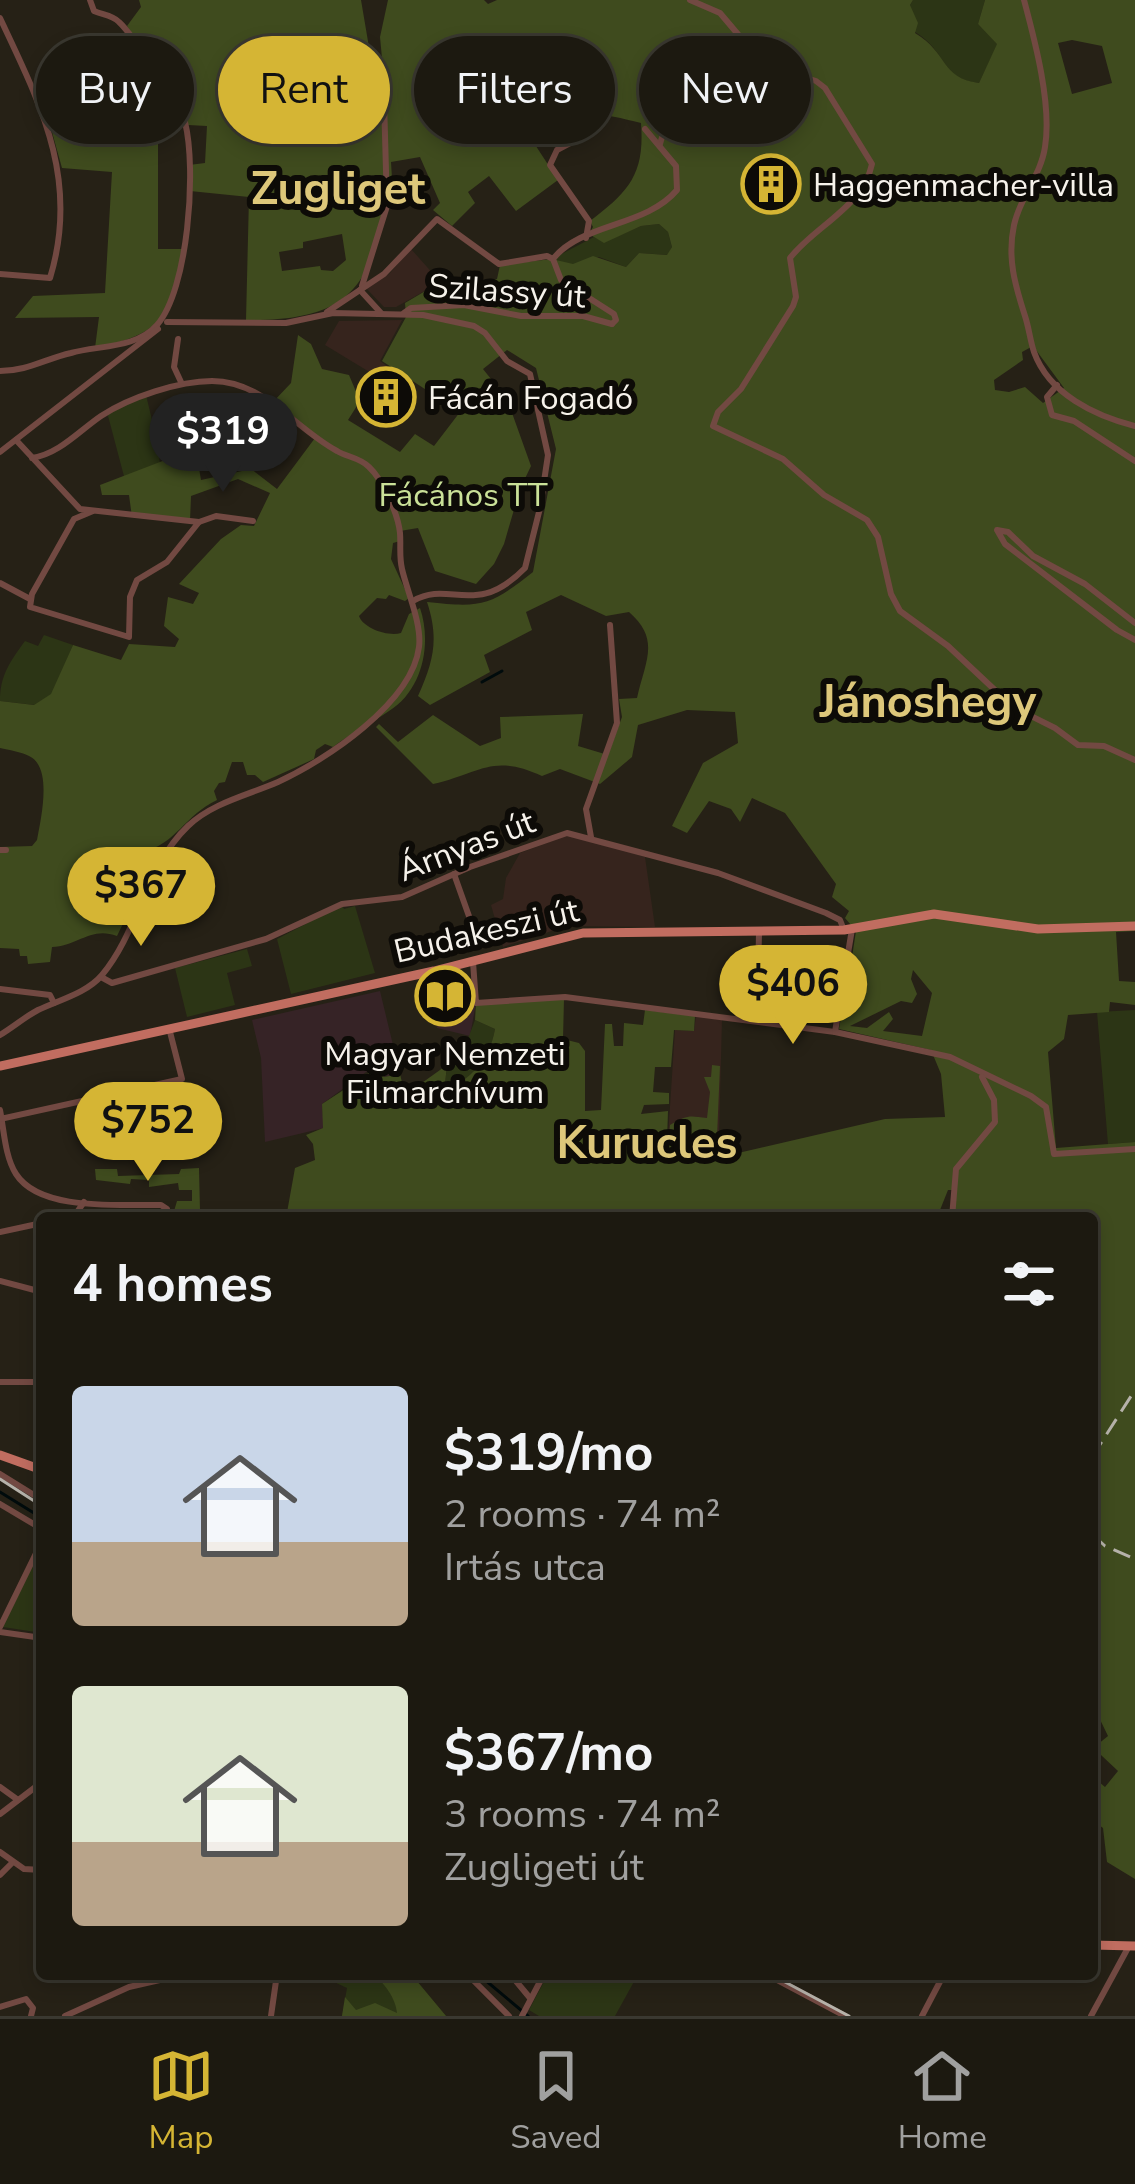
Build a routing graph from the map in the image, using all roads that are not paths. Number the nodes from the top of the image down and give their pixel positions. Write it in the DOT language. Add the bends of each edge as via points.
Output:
graph roads {
  1 [pos="90,0"];
  2 [pos="691,0"];
  3 [pos="1024,0"];
  4 [pos="0,18"];
  5 [pos="385,144"];
  6 [pos="568,144"];
  7 [pos="660,144"];
  8 [pos="586,238"];
  9 [pos="553,259"];
  10 [pos="0,274"];
  11 [pos="360,290"];
  12 [pos="381,313"];
  13 [pos="404,313"];
  14 [pos="324,314"];
  15 [pos="163,322"];
  16 [pos="178,339"];
  17 [pos="0,371"];
  18 [pos="181,382"];
  19 [pos="1057,385"];
  20 [pos="1135,426"];
  21 [pos="8,442"];
  22 [pos="0,452"];
  23 [pos="32,458"];
  24 [pos="1135,461"];
  25 [pos="93,511"];
  26 [pos="253,521"];
  27 [pos="199,522"];
  28 [pos="0,583"];
  29 [pos="30,599"];
  30 [pos="413,601"];
  31 [pos="1135,623"];
  32 [pos="610,625"];
  33 [pos="1135,640"];
  34 [pos="1135,760"];
  35 [pos="591,837"];
  36 [pos="454,874"];
  37 [pos="470,919"];
  38 [pos="1135,926"];
  39 [pos="848,929"];
  40 [pos="759,933"];
  41 [pos="472,961"];
  42 [pos="100,977"];
  43 [pos="0,989"];
  44 [pos="54,1003"];
  45 [pos="757,1021"];
  46 [pos="169,1028"];
  47 [pos="836,1032"];
  48 [pos="0,1035"];
  49 [pos="0,1066"];
  50 [pos="980,1074"];
  51 [pos="1,1116"];
  52 [pos="1135,1149"];
  53 [pos="84,1202"];
  54 [pos="77,1212"];
  55 [pos="166,1212"];
  56 [pos="952,1212"];
  57 [pos="36,1224"];
  58 [pos="0,1232"];
  59 [pos="0,1280"];
  60 [pos="36,1290"];
  61 [pos="0,1382"];
  62 [pos="36,1382"];
  63 [pos="0,1455"];
  64 [pos="36,1468"];
  65 [pos="0,1474"];
  66 [pos="36,1496"];
  67 [pos="0,1504"];
  68 [pos="36,1525"];
  69 [pos="36,1554"];
  70 [pos="0,1629"];
  71 [pos="36,1637"];
  72 [pos="36,1786"];
  73 [pos="0,1787"];
  74 [pos="18,1800"];
  75 [pos="0,1814"];
  76 [pos="0,1852"];
  77 [pos="13,1862"];
  78 [pos="36,1871"];
  79 [pos="0,1875"];
  80 [pos="1098,1945"];
  81 [pos="1132,1946"];
  82 [pos="162,1980"];
  83 [pos="276,1980"];
  84 [pos="473,1980"];
  85 [pos="515,1980"];
  86 [pos="541,1980"];
  87 [pos="777,1980"];
  88 [pos="941,1980"];
  89 [pos="531,1999"];
  90 [pos="0,2007"];
  91 [pos="523,2013"];
  92 [pos="31,2016"];
  93 [pos="65,2016"];
  94 [pos="271,2016"];
  95 [pos="509,2016"];
  96 [pos="845,2016"];
  97 [pos="922,2016"];
  98 [pos="1091,2016"];
  1 -- 15 [label="street" via="125,29 185,125 188,241"];
  2 -- 34 [label="street" via="720,14 764,65 825,88 872,164 850,202 792,254 794,306 713,426 784,459 867,520 900,610 1013,707 1078,745"];
  3 -- 19 [label="street" via="1046,133 1015,220 1011,265 1032,348"];
  4 -- 10 [label="street" via="50,133 63,200 49,278"];
  5 -- 11 [label="street" via="387,206"];
  6 -- 8 [label="street, Szilassy út" via="550,165 589,221"];
  7 -- 8 [label="street, Szilassy út" via="678,177 672,196"];
  8 -- 9 [label="street, Szilassy út"];
  9 -- 11 [label="street" via="499,264 440,218"];
  9 -- 13 [label="street, Szilassy út" via="561,280 614,314 614,323 464,304"];
  11 -- 12 [label="street"];
  11 -- 14 [label="street"];
  12 -- 13 [label="street"];
  12 -- 14 [label="street"];
  13 -- 30 [label="street" via="485,333 530,374 548,443 525,568 484,596"];
  14 -- 15 [label="street" via="286,323"];
  15 -- 17 [label="street" via="119,345"];
  15 -- 21 [label="street"];
  16 -- 18 [label="street"];
  18 -- 23 [label="street" via="107,412"];
  18 -- 30 [label="street" via="249,388 369,466 398,524"];
  19 -- 20 [label="street" via="1095,413"];
  19 -- 24 [label="street" via="1048,395 1052,415"];
  21 -- 22 [label="street"];
  21 -- 23 [label="street"];
  23 -- 25 [label="street" via="77,507"];
  25 -- 27 [label="street"];
  25 -- 29 [label="street" via="74,519"];
  26 -- 27 [label="street"];
  27 -- 29 [label="street" via="167,562 137,580 129,637 30,607"];
  28 -- 29 [label="street"];
  30 -- 42 [label="street" via="419,648 399,692 316,760 189,825 162,858"];
  31 -- 33 [label="street" via="998,530 1005,544"];
  32 -- 35 [label="street" via="618,711 586,809"];
  35 -- 36 [label="street, Árnyas út" via="567,833"];
  35 -- 39 [label="street, Árnyas út" via="737,880"];
  36 -- 37 [label="street"];
  36 -- 42 [label="street, Árnyas út" via="402,897 342,904 248,945 112,983"];
  38 -- 39 [label="main road, Budakeszi út" via="1038,929 934,914"];
  39 -- 40 [label="main road, Budakeszi út"];
  39 -- 47 [label="street"];
  40 -- 41 [label="main road, Budakeszi út" via="588,933"];
  40 -- 45 [label="street"];
  41 -- 45 [label="street" via="476,1003 557,997"];
  41 -- 46 [label="main road, Budakeszi út"];
  42 -- 44 [label="street"];
  43 -- 44 [label="street" via="47,994"];
  44 -- 48 [label="street"];
  45 -- 47 [label="street"];
  46 -- 49 [label="main road, Budakeszi út"];
  46 -- 51 [label="street" via="182,1079"];
  47 -- 50 [label="street" via="933,1052"];
  50 -- 52 [label="street" via="1046,1108 1054,1154"];
  50 -- 56 [label="street" via="995,1122 956,1169"];
  51 -- 53 [label="street" via="21,1181 41,1196"];
  53 -- 54 [label="street"];
  53 -- 55 [label="street"];
  57 -- 58 [label="street"];
  59 -- 60 [label="street"];
  61 -- 62 [label="street"];
  63 -- 64 [label="main road"];
  65 -- 66 [label="street"];
  67 -- 68 [label="street"];
  69 -- 70 [label="street"];
  70 -- 71 [label="street"];
  72 -- 74 [label="street"];
  73 -- 74 [label="street"];
  74 -- 75 [label="street"];
  76 -- 77 [label="street"];
  77 -- 78 [label="street"];
  77 -- 79 [label="street"];
  80 -- 81 [label="main road"];
  81 -- 98 [label="street"];
  82 -- 93 [label="street"];
  83 -- 94 [label="street"];
  84 -- 95 [label="street"];
  85 -- 89 [label="street"];
  86 -- 89 [label="street"];
  87 -- 96 [label="street"];
  88 -- 97 [label="street"];
  89 -- 91 [label="street"];
  90 -- 92 [label="street" via="26,1999"];
}
